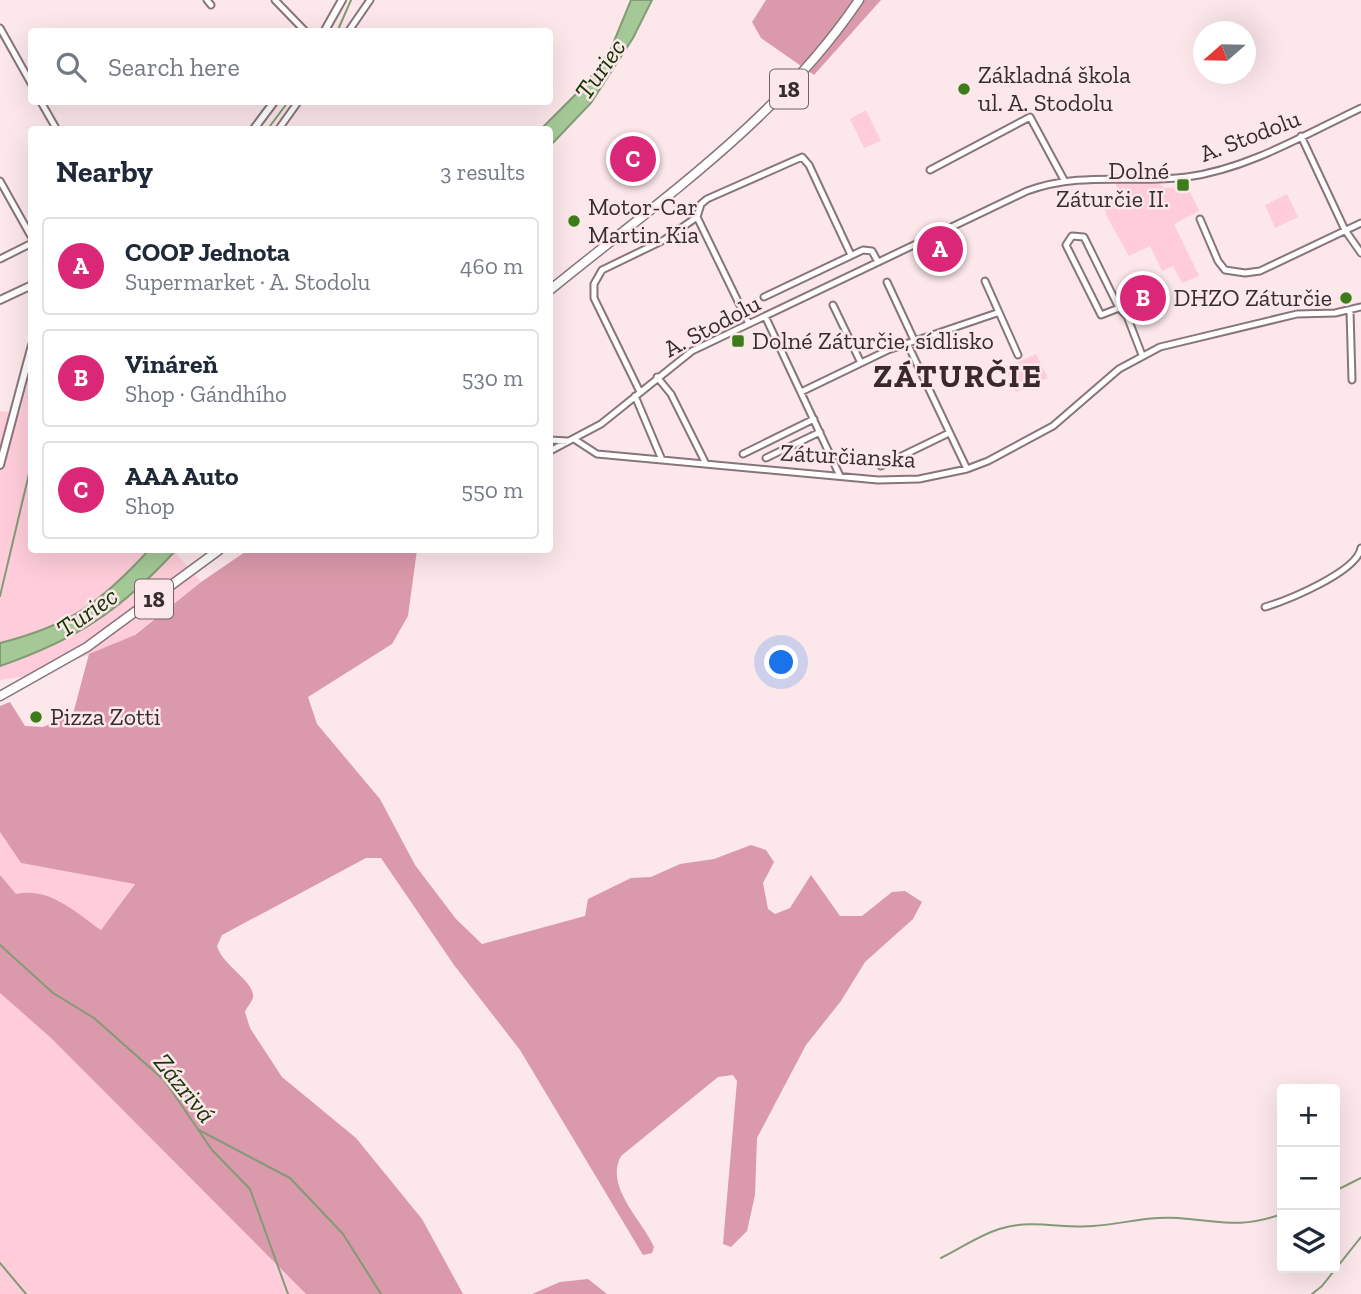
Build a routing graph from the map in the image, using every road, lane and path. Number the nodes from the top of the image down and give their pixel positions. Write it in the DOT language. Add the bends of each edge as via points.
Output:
graph roads {
  1 [pos="275,0"];
  2 [pos="342,0"];
  3 [pos="370,0"];
  4 [pos="850,0"];
  5 [pos="859,0"];
  6 [pos="847,18"];
  7 [pos="0,28"];
  8 [pos="302,28"];
  9 [pos="326,28"];
  10 [pos="351,28"];
  11 [pos="28,78"];
  12 [pos="43,105"];
  13 [pos="272,105"];
  14 [pos="296,105"];
  15 [pos="1361,108"];
  16 [pos="55,126"];
  17 [pos="256,126"];
  18 [pos="281,126"];
  19 [pos="1301,136"];
  20 [pos="930,170"];
  21 [pos="1064,180"];
  22 [pos="0,181"];
  23 [pos="697,218"];
  24 [pos="1200,219"];
  25 [pos="1361,223"];
  26 [pos="1345,230"];
  27 [pos="28,234"];
  28 [pos="28,243"];
  29 [pos="1361,253"];
  30 [pos="851,255"];
  31 [pos="0,259"];
  32 [pos="878,262"];
  33 [pos="985,281"];
  34 [pos="887,282"];
  35 [pos="28,287"];
  36 [pos="553,288"];
  37 [pos="764,297"];
  38 [pos="0,300"];
  39 [pos="833,305"];
  40 [pos="1361,307"];
  41 [pos="1119,308"];
  42 [pos="1350,311"];
  43 [pos="998,313"];
  44 [pos="765,316"];
  45 [pos="750,324"];
  46 [pos="914,340"];
  47 [pos="907,343"];
  48 [pos="1018,355"];
  49 [pos="1142,355"];
  50 [pos="28,360"];
  51 [pos="861,363"];
  52 [pos="657,377"];
  53 [pos="1352,380"];
  54 [pos="801,392"];
  55 [pos="638,394"];
  56 [pos="814,419"];
  57 [pos="820,432"];
  58 [pos="949,433"];
  59 [pos="553,440"];
  60 [pos="571,440"];
  61 [pos="553,449"];
  62 [pos="743,454"];
  63 [pos="766,458"];
  64 [pos="662,460"];
  65 [pos="706,464"];
  66 [pos="0,465"];
  67 [pos="881,466"];
  68 [pos="967,469"];
  69 [pos="840,476"];
  70 [pos="1361,548"];
  71 [pos="215,553"];
  72 [pos="1265,607"];
  73 [pos="0,696"];
  1 -- 8 [label="street"];
  2 -- 9 [label="street"];
  3 -- 10 [label="street"];
  4 -- 6 [label="main road"];
  5 -- 6 [label="main road, 18"];
  6 -- 36 [label="main road, 18" via="802,75 754,123"];
  7 -- 11 [label="street"];
  12 -- 16 [label="street"];
  13 -- 17 [label="street"];
  14 -- 18 [label="street"];
  15 -- 19 [label="street, A. Stodolu"];
  19 -- 21 [label="street, A. Stodolu" via="1206,174"];
  19 -- 26 [label="street"];
  20 -- 21 [label="street" via="1030,117"];
  21 -- 32 [label="street, A. Stodolu" via="1015,197"];
  22 -- 27 [label="street"];
  23 -- 30 [label="street" via="707,199 802,157"];
  23 -- 45 [label="street"];
  23 -- 55 [label="street" via="596,277 594,298"];
  24 -- 26 [label="street" via="1225,270 1245,273 1260,271"];
  25 -- 26 [label="street"];
  26 -- 29 [label="street"];
  28 -- 31 [label="street"];
  30 -- 32 [label="street" via="869,250"];
  30 -- 37 [label="street, A. Stodolu"];
  32 -- 44 [label="street, A. Stodolu"];
  33 -- 43 [label="street"];
  34 -- 46 [label="street"];
  35 -- 38 [label="street"];
  39 -- 51 [label="street"];
  40 -- 42 [label="street, Záturčianska"];
  41 -- 41 [label="street" via="1084,237 1072,236 1066,245 1101,315"];
  41 -- 49 [label="street" via="1127,316"];
  42 -- 49 [label="street, Záturčianska" via="1286,316 1176,342"];
  42 -- 53 [label="street"];
  43 -- 46 [label="street"];
  43 -- 48 [label="street"];
  44 -- 45 [label="street, A. Stodolu"];
  44 -- 54 [label="street"];
  45 -- 52 [label="street, A. Stodolu" via="692,351"];
  46 -- 47 [label="street"];
  47 -- 51 [label="street"];
  47 -- 58 [label="street"];
  49 -- 68 [label="street, Záturčianska" via="1100,383 1053,426"];
  50 -- 66 [label="street"];
  51 -- 54 [label="street"];
  52 -- 55 [label="street, A. Stodolu"];
  52 -- 65 [label="street" via="671,394"];
  54 -- 56 [label="street"];
  55 -- 60 [label="street, A. Stodolu" via="601,424"];
  55 -- 64 [label="street"];
  56 -- 57 [label="street"];
  56 -- 62 [label="street"];
  57 -- 63 [label="street"];
  57 -- 69 [label="street"];
  58 -- 67 [label="street"];
  58 -- 68 [label="street"];
  59 -- 60 [label="street"];
  60 -- 61 [label="street"];
  60 -- 64 [label="street, Záturčianska" via="597,454"];
  64 -- 65 [label="street, Záturčianska"];
  65 -- 69 [label="street, Záturčianska"];
  68 -- 69 [label="street, Záturčianska" via="919,479"];
  70 -- 72 [label="street" via="1346,570"];
  71 -- 73 [label="main road, 18" via="87,647"];
}
